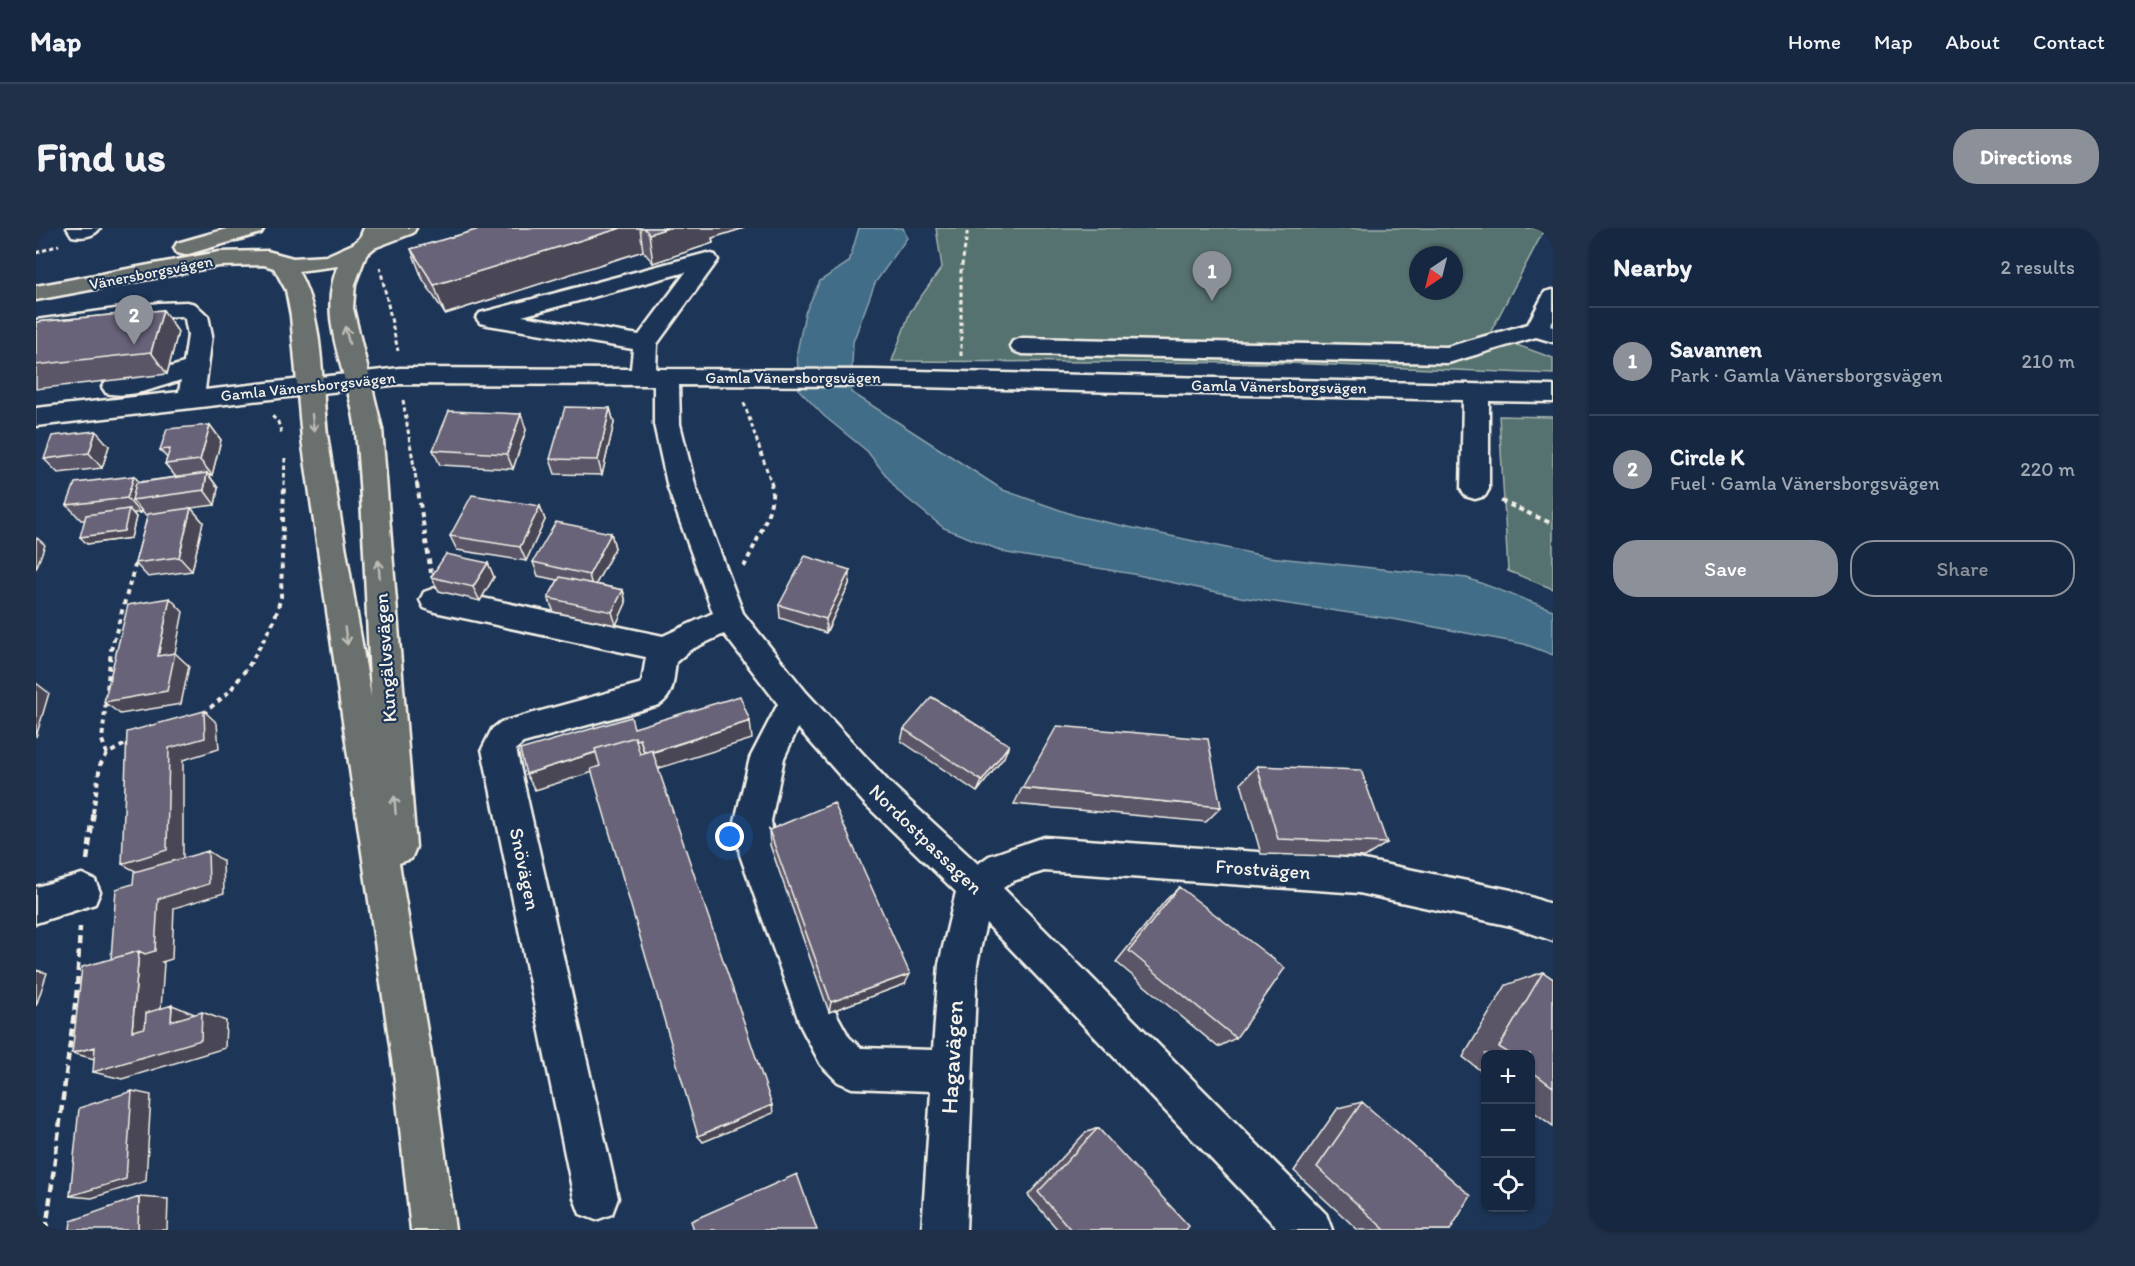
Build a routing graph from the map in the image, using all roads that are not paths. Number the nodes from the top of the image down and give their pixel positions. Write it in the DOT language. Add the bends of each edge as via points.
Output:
graph roads {
  1 [pos="78,228"];
  2 [pos="89,228"];
  3 [pos="253,228"];
  4 [pos="264,228"];
  5 [pos="405,228"];
  6 [pos="366,240"];
  7 [pos="275,261"];
  8 [pos="36,279"];
  9 [pos="36,293"];
  10 [pos="1553,297"];
  11 [pos="36,327"];
  12 [pos="1545,332"];
  13 [pos="645,343"];
  14 [pos="1022,346"];
  15 [pos="195,368"];
  16 [pos="654,376"];
  17 [pos="358,380"];
  18 [pos="308,386"];
  19 [pos="1476,392"];
  20 [pos="1553,394"];
  21 [pos="36,396"];
  22 [pos="191,398"];
  23 [pos="36,417"];
  24 [pos="1475,489"];
  25 [pos="435,600"];
  26 [pos="728,612"];
  27 [pos="666,649"];
  28 [pos="795,702"];
  29 [pos="976,886"];
  30 [pos="82,892"];
  31 [pos="36,905"];
  32 [pos="1553,923"];
  33 [pos="951,1071"];
  34 [pos="414,1073"];
  35 [pos="596,1198"];
  36 [pos="433,1230"];
  37 [pos="944,1230"];
  38 [pos="1310,1230"];
  1 -- 2 [label="street"];
  3 -- 8 [label="main road, Vänersborgsvägen" via="131,261"];
  4 -- 7 [label="main road, Kungälvsvägen" via="257,239 258,246"];
  5 -- 6 [label="main road"];
  6 -- 7 [label="main road, Vänersborgsvägen" via="330,262 297,266"];
  17 -- 6 [label="main road, Kungälvsvägen, one-way" via="340,308 341,288 347,269"];
  7 -- 9 [label="main road, Vänersborgsvägen" via="219,259"];
  7 -- 18 [label="main road, Kungälvsvägen" via="297,290 303,316"];
  10 -- 12 [label="street"];
  11 -- 15 [label="street" via="187,309 196,316 200,334"];
  12 -- 14 [label="street" via="1448,356"];
  13 -- 13 [label="street" via="706,260 488,318 530,326"];
  13 -- 16 [label="street, Nordostpassagen"];
  15 -- 21 [label="street" via="145,383"];
  15 -- 22 [label="street"];
  16 -- 17 [label="street, Gamla Vänersborgsvägen" via="400,376"];
  16 -- 19 [label="street, Gamla Vänersborgsvägen"];
  16 -- 26 [label="street, Nordostpassagen" via="682,489"];
  17 -- 18 [label="street, Gamla Vänersborgsvägen"];
  34 -- 17 [label="main road, Kungälvsvägen, one-way" via="369,429"];
  18 -- 22 [label="street, Gamla Vänersborgsvägen"];
  18 -- 34 [label="main road, Kungälvsvägen, one-way"];
  19 -- 20 [label="street, Gamla Vänersborgsvägen"];
  19 -- 24 [label="street"];
  22 -- 23 [label="street, Gamla Vänersborgsvägen"];
  25 -- 27 [label="street"];
  26 -- 27 [label="street"];
  26 -- 28 [label="street, Nordostpassagen"];
  27 -- 35 [label="street, Snövägen" via="656,690 648,695 513,732 499,748"];
  28 -- 29 [label="street, Nordostpassagen" via="877,793"];
  28 -- 33 [label="street" via="767,758 753,821 758,855 821,1027 835,1051 852,1068"];
  29 -- 32 [label="street, Frostvägen" via="1002,868 1044,854 1359,876 1511,908"];
  29 -- 33 [label="street, Hagavägen" via="958,964"];
  29 -- 38 [label="street, Nordostpassagen"];
  30 -- 31 [label="street"];
  33 -- 37 [label="street, Hagavägen"];
  34 -- 36 [label="main road, Kungälvsvägen"];
}
